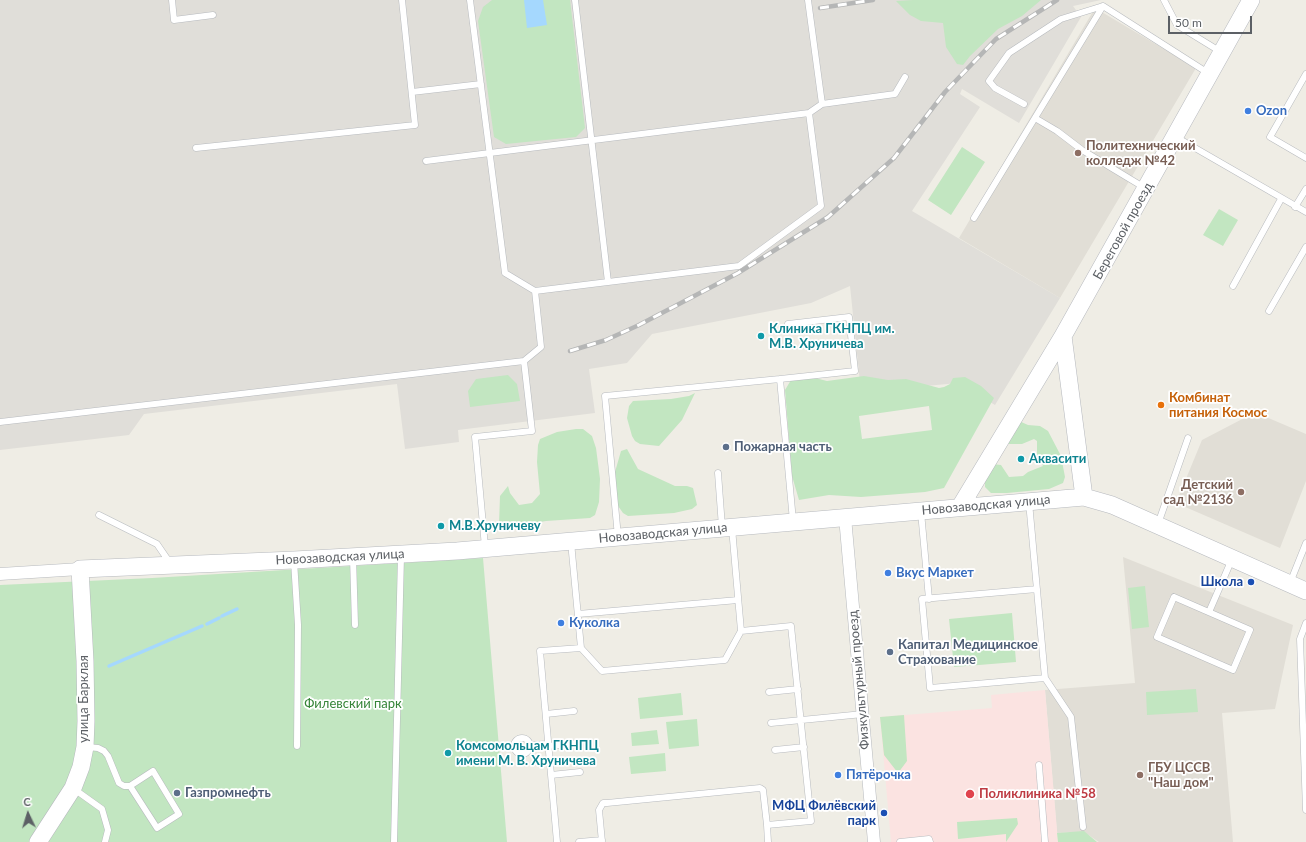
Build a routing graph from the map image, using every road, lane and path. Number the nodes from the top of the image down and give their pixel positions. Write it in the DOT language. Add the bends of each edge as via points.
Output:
graph roads {
  1 [pos="172,0"];
  2 [pos="402,0"];
  3 [pos="470,0"];
  4 [pos="575,0"];
  5 [pos="808,0"];
  6 [pos="1164,0"];
  7 [pos="1251,0"];
  8 [pos="1103,6"];
  9 [pos="213,15"];
  10 [pos="1222,53"];
  11 [pos="1210,74"];
  12 [pos="1306,74"];
  13 [pos="905,77"];
  14 [pos="481,84"];
  15 [pos="412,92"];
  16 [pos="822,104"];
  17 [pos="1024,104"];
  18 [pos="809,114"];
  19 [pos="1035,118"];
  20 [pos="1175,137"];
  21 [pos="592,141"];
  22 [pos="196,148"];
  23 [pos="491,153"];
  24 [pos="1306,158"];
  25 [pos="426,161"];
  26 [pos="1147,189"];
  27 [pos="1306,189"];
  28 [pos="1281,199"];
  29 [pos="1295,207"];
  30 [pos="1306,212"];
  31 [pos="974,218"];
  32 [pos="1306,246"];
  33 [pos="608,282"];
  34 [pos="1233,286"];
  35 [pos="535,291"];
  36 [pos="1269,311"];
  37 [pos="788,324"];
  38 [pos="1063,336"];
  39 [pos="524,361"];
  40 [pos="780,379"];
  41 [pos="0,422"];
  42 [pos="1188,438"];
  43 [pos="718,473"];
  44 [pos="1084,497"];
  45 [pos="1029,501"];
  46 [pos="960,507"];
  47 [pos="921,510"];
  48 [pos="99,515"];
  49 [pos="844,517"];
  50 [pos="793,521"];
  51 [pos="1158,526"];
  52 [pos="727,527"];
  53 [pos="618,537"];
  54 [pos="571,541"];
  55 [pos="1305,546"];
  56 [pos="485,548"];
  57 [pos="401,554"];
  58 [pos="353,556"];
  59 [pos="1232,558"];
  60 [pos="294,560"];
  61 [pos="172,565"];
  62 [pos="80,569"];
  63 [pos="0,574"];
  64 [pos="1290,584"];
  65 [pos="1037,589"];
  66 [pos="1306,591"];
  67 [pos="928,599"];
  68 [pos="738,600"];
  69 [pos="1209,612"];
  70 [pos="578,614"];
  71 [pos="1306,623"];
  72 [pos="355,625"];
  73 [pos="741,631"];
  74 [pos="581,648"];
  75 [pos="1045,678"];
  76 [pos="798,689"];
  77 [pos="769,692"];
  78 [pos="574,711"];
  79 [pos="546,714"];
  80 [pos="863,714"];
  81 [pos="801,720"];
  82 [pos="771,723"];
  83 [pos="578,743"];
  84 [pos="548,745"];
  85 [pos="297,746"];
  86 [pos="530,746"];
  87 [pos="85,747"];
  88 [pos="804,747"];
  89 [pos="775,750"];
  90 [pos="1038,765"];
  91 [pos="580,772"];
  92 [pos="551,775"];
  93 [pos="130,786"];
  94 [pos="73,788"];
  95 [pos="1306,810"];
  96 [pos="767,825"];
  97 [pos="1083,827"];
  98 [pos="602,841"];
  99 [pos="38,842"];
  100 [pos="105,842"];
  101 [pos="394,842"];
  102 [pos="557,842"];
  103 [pos="579,842"];
  104 [pos="768,842"];
  105 [pos="874,842"];
  106 [pos="900,842"];
  107 [pos="906,842"];
  108 [pos="930,842"];
  109 [pos="1045,842"];
  1 -- 9 [label="lane" via="174,20"];
  2 -- 15 [label="lane"];
  3 -- 14 [label="lane"];
  4 -- 21 [label="lane"];
  5 -- 16 [label="lane"];
  6 -- 10 [label="lane" via="1177,25"];
  7 -- 10 [label="street, Береговой проезд"];
  8 -- 11 [label="lane"];
  8 -- 17 [label="lane" via="1061,19 1009,53 989,81 995,88"];
  8 -- 19 [label="lane"];
  10 -- 11 [label="street, Береговой проезд"];
  11 -- 20 [label="street, Береговой проезд"];
  12 -- 24 [label="lane" via="1270,137"];
  13 -- 16 [label="lane" via="895,94"];
  14 -- 15 [label="lane"];
  14 -- 23 [label="lane"];
  15 -- 22 [label="lane" via="415,125"];
  16 -- 18 [label="lane"];
  18 -- 21 [label="lane"];
  18 -- 33 [label="lane" via="821,206 739,266"];
  19 -- 26 [label="lane"];
  19 -- 31 [label="lane"];
  20 -- 26 [label="street, Береговой проезд"];
  20 -- 28 [label="lane"];
  21 -- 23 [label="lane"];
  21 -- 33 [label="lane"];
  23 -- 25 [label="lane"];
  23 -- 35 [label="lane" via="505,273"];
  26 -- 38 [label="street, Береговой проезд"];
  27 -- 29 [label="lane"];
  28 -- 29 [label="lane"];
  28 -- 34 [label="lane"];
  29 -- 30 [label="lane"];
  32 -- 36 [label="lane"];
  33 -- 35 [label="lane"];
  35 -- 39 [label="lane" via="541,347"];
  37 -- 40 [label="lane" via="849,317 855,371"];
  38 -- 44 [label="street"];
  38 -- 46 [label="street, Береговой проезд"];
  39 -- 41 [label="lane"];
  39 -- 56 [label="lane" via="532,431 475,437"];
  40 -- 50 [label="lane"];
  40 -- 53 [label="lane" via="605,396"];
  42 -- 51 [label="lane"];
  43 -- 52 [label="lane"];
  44 -- 45 [label="street, Новозаводская улица"];
  44 -- 51 [label="street, Новозаводская улица" via="1112,505"];
  45 -- 46 [label="street, Новозаводская улица"];
  45 -- 65 [label="lane"];
  46 -- 47 [label="street, Новозаводская улица"];
  47 -- 49 [label="street, Новозаводская улица"];
  47 -- 67 [label="lane"];
  48 -- 61 [label="lane" via="157,544"];
  49 -- 50 [label="street, Новозаводская улица"];
  49 -- 80 [label="street, Физкультурный проезд"];
  50 -- 52 [label="street, Новозаводская улица"];
  51 -- 59 [label="street, Новозаводская улица"];
  52 -- 53 [label="street, Новозаводская улица"];
  52 -- 68 [label="lane"];
  53 -- 54 [label="street, Новозаводская улица"];
  54 -- 56 [label="street, Новозаводская улица"];
  54 -- 70 [label="lane"];
  55 -- 64 [label="lane"];
  56 -- 57 [label="street, Новозаводская улица"];
  57 -- 58 [label="street, Новозаводская улица"];
  57 -- 101 [label="lane"];
  58 -- 60 [label="street, Новозаводская улица"];
  58 -- 72 [label="lane"];
  59 -- 64 [label="street, Новозаводская улица"];
  59 -- 69 [label="lane"];
  60 -- 61 [label="street, Новозаводская улица"];
  60 -- 85 [label="lane" via="298,625"];
  61 -- 62 [label="street, Новозаводская улица"];
  62 -- 63 [label="street, Новозаводская улица"];
  62 -- 87 [label="street, улица Барклая"];
  64 -- 66 [label="street, Новозаводская улица"];
  65 -- 67 [label="lane"];
  65 -- 75 [label="lane"];
  67 -- 75 [label="lane" via="922,600 930,688"];
  68 -- 70 [label="lane"];
  68 -- 73 [label="lane"];
  69 -- 69 [label="lane" via="1250,630 1233,670 1157,637 1174,597"];
  70 -- 74 [label="lane"];
  71 -- 95 [label="lane" via="1300,639"];
  73 -- 74 [label="lane" via="725,660 602,671"];
  73 -- 76 [label="lane" via="791,626"];
  74 -- 79 [label="lane" via="540,651"];
  75 -- 97 [label="lane" via="1071,717"];
  76 -- 77 [label="lane"];
  76 -- 81 [label="lane"];
  78 -- 79 [label="lane"];
  79 -- 84 [label="lane"];
  80 -- 81 [label="lane"];
  80 -- 105 [label="street, Физкультурный проезд"];
  81 -- 82 [label="lane"];
  81 -- 88 [label="lane"];
  83 -- 84 [label="lane"];
  84 -- 86 [label="lane"];
  84 -- 92 [label="lane"];
  87 -- 93 [label="lane" via="104,751 119,783"];
  87 -- 94 [label="street, улица Барклая"];
  88 -- 89 [label="lane"];
  88 -- 96 [label="lane" via="811,821"];
  90 -- 109 [label="lane"];
  91 -- 92 [label="lane"];
  92 -- 102 [label="lane"];
  93 -- 93 [label="lane" via="153,771 179,814 157,828"];
  94 -- 99 [label="street, улица Барклая"];
  94 -- 100 [label="lane" via="102,809 108,830"];
  96 -- 98 [label="lane" via="763,790 755,788 603,803 599,810"];
  96 -- 104 [label="lane"];
  98 -- 103 [label="lane"];
  106 -- 107 [label="lane"];
  107 -- 108 [label="lane"];
}
